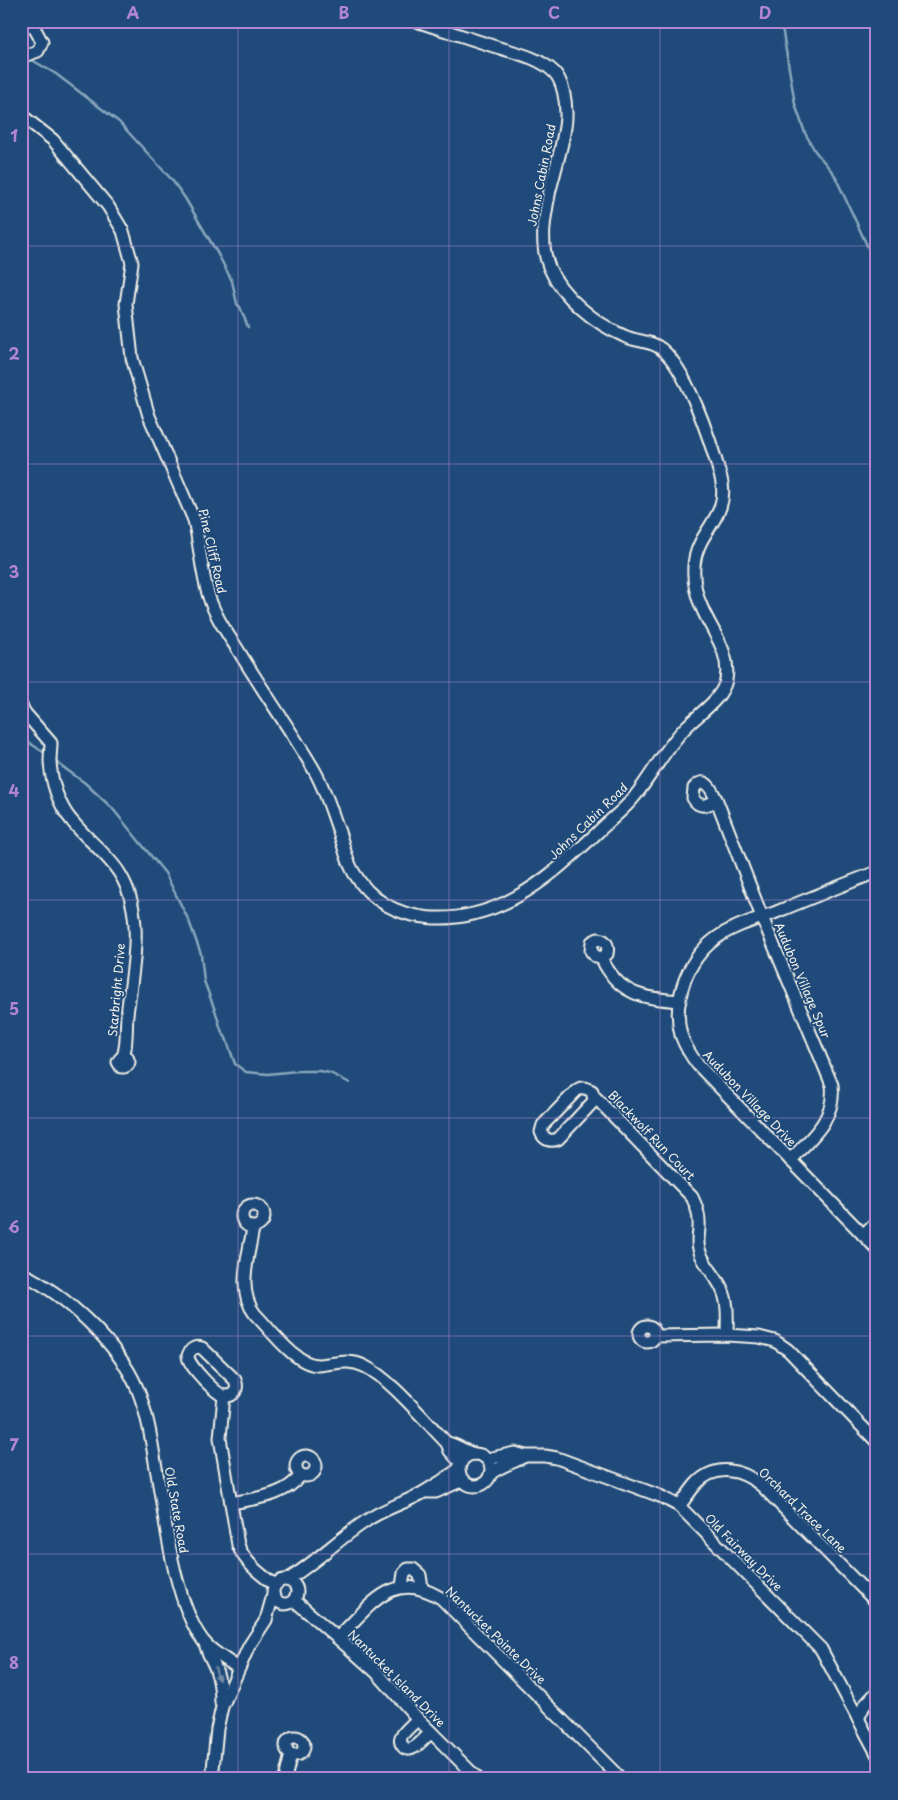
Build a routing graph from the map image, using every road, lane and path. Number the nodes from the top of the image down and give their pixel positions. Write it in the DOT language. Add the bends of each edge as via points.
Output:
graph roads {
  1 [pos="28,21"];
  2 [pos="416,21"];
  3 [pos="21,56"];
  4 [pos="21,115"];
  5 [pos="21,706"];
  6 [pos="717,801"];
  7 [pos="877,872"];
  8 [pos="501,905"];
  9 [pos="762,917"];
  10 [pos="602,958"];
  11 [pos="680,1002"];
  12 [pos="123,1056"];
  13 [pos="594,1096"];
  14 [pos="790,1160"];
  15 [pos="877,1221"];
  16 [pos="252,1228"];
  17 [pos="863,1235"];
  18 [pos="877,1249"];
  19 [pos="21,1273"];
  20 [pos="727,1334"];
  21 [pos="655,1336"];
  22 [pos="224,1396"];
  23 [pos="877,1442"];
  24 [pos="447,1443"];
  25 [pos="474,1454"];
  26 [pos="525,1456"];
  27 [pos="487,1459"];
  28 [pos="461,1470"];
  29 [pos="490,1474"];
  30 [pos="301,1475"];
  31 [pos="231,1503"];
  32 [pos="679,1506"];
  33 [pos="309,1566"];
  34 [pos="287,1580"];
  35 [pos="402,1586"];
  36 [pos="422,1588"];
  37 [pos="274,1590"];
  38 [pos="291,1598"];
  39 [pos="877,1603"];
  40 [pos="266,1620"];
  41 [pos="338,1638"];
  42 [pos="205,1643"];
  43 [pos="238,1668"];
  44 [pos="877,1692"];
  45 [pos="877,1704"];
  46 [pos="222,1707"];
  47 [pos="418,1719"];
  48 [pos="858,1719"];
  49 [pos="431,1732"];
  50 [pos="291,1754"];
  51 [pos="877,1754"];
  52 [pos="212,1779"];
  53 [pos="285,1779"];
  54 [pos="478,1779"];
  55 [pos="622,1779"];
  1 -- 3 [label="street" via="42,42 38,52"];
  2 -- 8 [label="street, Johns Cabin Road" via="538,60 557,74 567,116 545,213 543,235 548,264 557,282 600,324 627,338 657,346 672,359 708,437 724,492 721,508 696,551 694,571 700,604 725,651 725,684 716,698 675,738 634,798 553,873"];
  4 -- 8 [label="street, Pine Cliff Road" via="53,140 108,206 123,231 132,263 126,304 132,358 149,416 194,520 209,598 218,618 322,785 352,870 373,896 406,915 448,918"];
  5 -- 12 [label="street, Starbright Drive" via="51,742 51,769 62,806 72,822 120,874 130,896 134,970"];
  6 -- 9 [label="street, Audubon Village Spur"];
  7 -- 9 [label="street, Audubon Village Drive"];
  9 -- 11 [label="street, Audubon Village Drive" via="733,929 705,947 688,971"];
  9 -- 14 [label="street, Audubon Village Spur" via="833,1093 825,1120"];
  10 -- 11 [label="street" via="619,983 628,990 646,997"];
  11 -- 14 [label="street, Audubon Village Drive" via="681,1035 698,1065"];
  13 -- 13 [label="street, Blackwolf Run Court" via="589,1089 577,1090 542,1125 542,1136 551,1141 558,1139 591,1105"];
  13 -- 20 [label="street, Blackwolf Run Court" via="692,1197 699,1223 699,1250 725,1294"];
  14 -- 17 [label="street, Audubon Village Drive"];
  15 -- 17 [label="street"];
  16 -- 24 [label="street" via="244,1287 255,1314 295,1356 306,1362 316,1365 354,1362 376,1373"];
  17 -- 18 [label="street, Audubon Village Drive"];
  19 -- 42 [label="street, Old State Road" via="63,1299 90,1323 120,1358 137,1387 147,1418 172,1562 188,1611"];
  20 -- 21 [label="street"];
  20 -- 23 [label="street" via="767,1338 782,1346"];
  22 -- 22 [label="street" via="236,1391 235,1380 202,1348 191,1349 189,1363"];
  22 -- 31 [label="street" via="220,1438"];
  24 -- 25 [label="street"];
  24 -- 28 [label="street"];
  25 -- 27 [label="street"];
  25 -- 28 [label="street" via="465,1458"];
  26 -- 27 [label="street, Old Fairway Drive" via="515,1453"];
  26 -- 29 [label="street, Old Fairway Drive"];
  26 -- 32 [label="street, Old Fairway Drive" via="557,1458"];
  27 -- 29 [label="street"];
  28 -- 29 [label="street" via="467,1484 478,1485"];
  28 -- 33 [label="street" via="436,1492 424,1492 367,1520"];
  30 -- 31 [label="street" via="286,1489 270,1496"];
  31 -- 37 [label="street" via="241,1554"];
  32 -- 39 [label="street, Orchard Trace Lane" via="695,1485 709,1474 742,1472 762,1486"];
  32 -- 48 [label="street, Old Fairway Drive" via="821,1650"];
  33 -- 34 [label="street"];
  33 -- 38 [label="street"];
  34 -- 37 [label="street" via="282,1580"];
  34 -- 38 [label="street" via="295,1586"];
  35 -- 36 [label="street, Nantucket Pointe Drive"];
  35 -- 36 [label="street" via="404,1573 413,1569 420,1575"];
  35 -- 41 [label="street" via="379,1599"];
  36 -- 55 [label="street, Nantucket Pointe Drive" via="442,1598"];
  37 -- 38 [label="street" via="277,1601"];
  37 -- 40 [label="street"];
  38 -- 40 [label="street"];
  38 -- 41 [label="street, Nantucket Island Drive"];
  40 -- 43 [label="street"];
  41 -- 47 [label="street, Nantucket Island Drive"];
  42 -- 43 [label="street, Old State Road"];
  42 -- 46 [label="street, one-way" via="216,1670"];
  43 -- 46 [label="street"];
  44 -- 48 [label="street" via="864,1706"];
  45 -- 48 [label="street"];
  46 -- 52 [label="street" via="214,1746"];
  47 -- 49 [label="street, Nantucket Island Drive"];
  47 -- 49 [label="street" via="401,1737 403,1746 414,1748"];
  48 -- 51 [label="street, Old Fairway Drive"];
  49 -- 54 [label="street, Nantucket Island Drive"];
  50 -- 53 [label="street"];
}
